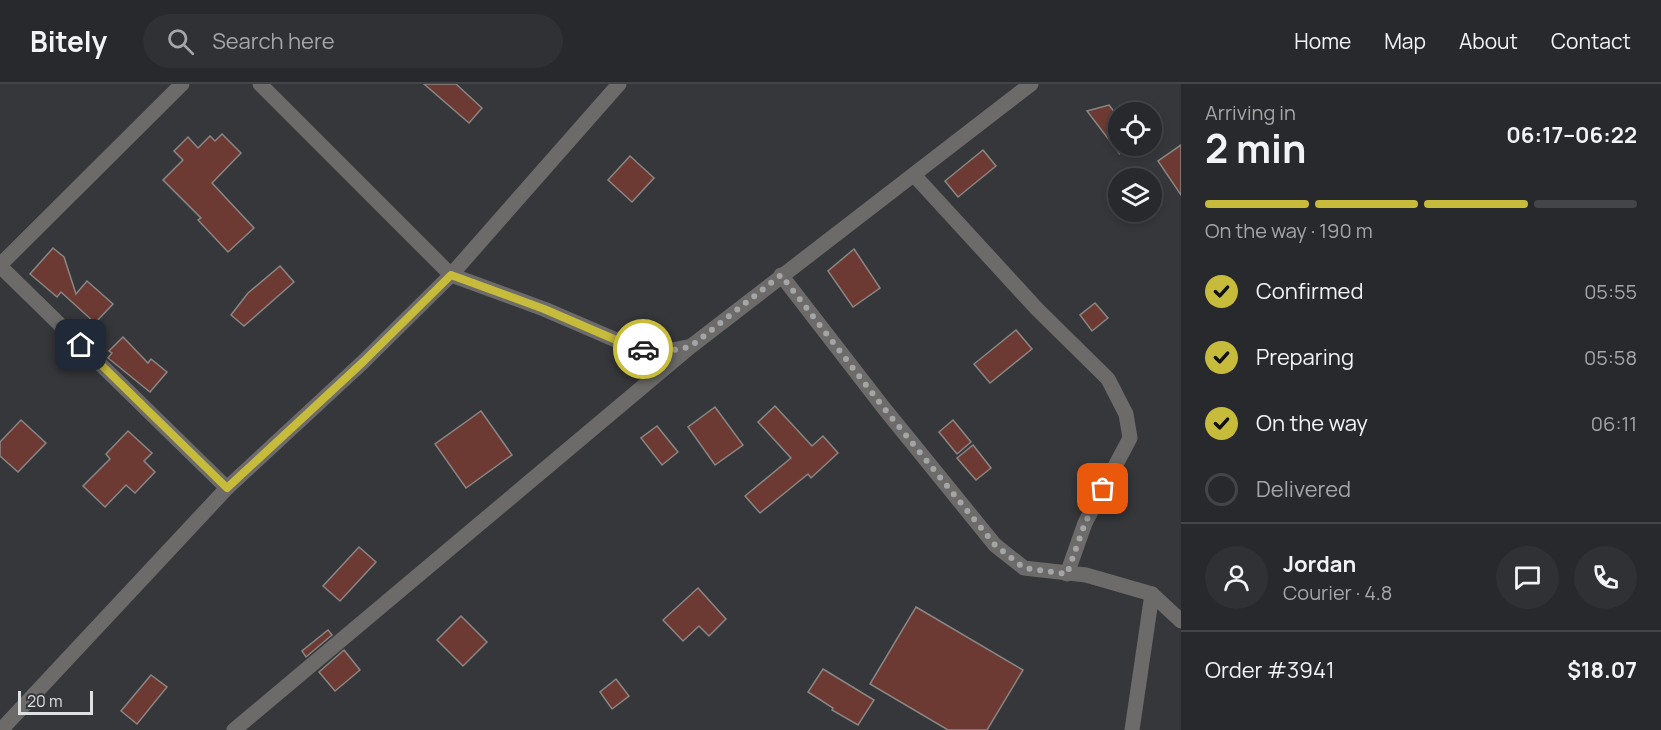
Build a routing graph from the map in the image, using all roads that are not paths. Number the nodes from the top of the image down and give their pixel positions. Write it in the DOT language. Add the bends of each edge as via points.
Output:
graph roads {
  1 [pos="182,84"];
  2 [pos="260,84"];
  3 [pos="619,84"];
  4 [pos="1031,84"];
  5 [pos="914,175"];
  6 [pos="0,266"];
  7 [pos="451,275"];
  8 [pos="781,275"];
  9 [pos="690,347"];
  10 [pos="227,488"];
  11 [pos="1067,574"];
  12 [pos="1152,594"];
  13 [pos="1181,621"];
  14 [pos="1,730"];
  15 [pos="234,730"];
  16 [pos="1132,730"];
  1 -- 6 [label="street"];
  2 -- 7 [label="street"];
  3 -- 7 [label="street"];
  4 -- 5 [label="street"];
  5 -- 8 [label="street"];
  5 -- 11 [label="street" via="1108,379 1126,414 1130,438 1085,523"];
  6 -- 10 [label="street"];
  7 -- 9 [label="street" via="637,349 662,352"];
  7 -- 10 [label="street"];
  8 -- 9 [label="street"];
  8 -- 11 [label="street" via="995,545 1024,568"];
  9 -- 15 [label="street"];
  10 -- 14 [label="street"];
  11 -- 12 [label="street" via="1126,584"];
  12 -- 13 [label="street"];
  12 -- 16 [label="street"];
}
